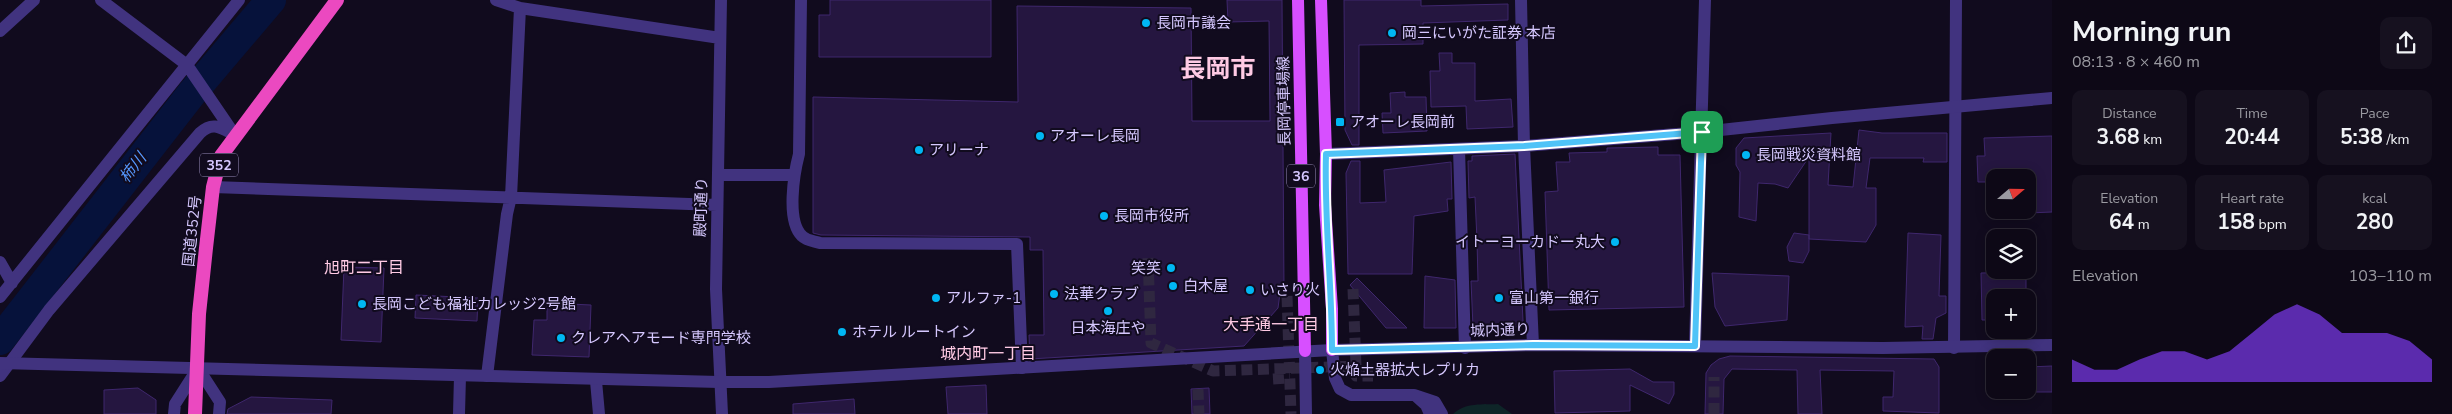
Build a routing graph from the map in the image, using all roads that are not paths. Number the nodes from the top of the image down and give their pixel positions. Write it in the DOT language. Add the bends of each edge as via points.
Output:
graph roads {
  1 [pos="34,0"];
  2 [pos="101,0"];
  3 [pos="239,0"];
  4 [pos="336,0"];
  5 [pos="496,0"];
  6 [pos="720,0"];
  7 [pos="801,0"];
  8 [pos="1298,0"];
  9 [pos="1321,0"];
  10 [pos="1521,0"];
  11 [pos="1705,0"];
  12 [pos="1956,0"];
  13 [pos="520,8"];
  14 [pos="0,31"];
  15 [pos="720,38"];
  16 [pos="187,65"];
  17 [pos="2052,98"];
  18 [pos="1955,107"];
  19 [pos="1702,132"];
  20 [pos="235,135"];
  21 [pos="1524,146"];
  22 [pos="1459,149"];
  23 [pos="1326,154"];
  24 [pos="719,175"];
  25 [pos="793,175"];
  26 [pos="213,187"];
  27 [pos="511,197"];
  28 [pos="717,205"];
  29 [pos="0,262"];
  30 [pos="12,283"];
  31 [pos="0,297"];
  32 [pos="1533,345"];
  33 [pos="2052,345"];
  34 [pos="1695,346"];
  35 [pos="1465,348"];
  36 [pos="1954,348"];
  37 [pos="1332,350"];
  38 [pos="1305,351"];
  39 [pos="6,363"];
  40 [pos="198,368"];
  41 [pos="1022,368"];
  42 [pos="0,376"];
  43 [pos="460,376"];
  44 [pos="488,376"];
  45 [pos="596,380"];
  46 [pos="719,382"];
  47 [pos="1414,395"];
  48 [pos="174,414"];
  49 [pos="195,414"];
  50 [pos="219,414"];
  51 [pos="459,414"];
  52 [pos="599,414"];
  53 [pos="722,414"];
  54 [pos="1306,414"];
  55 [pos="1430,414"];
  56 [pos="1442,414"];
  1 -- 14 [label="street"];
  2 -- 16 [label="street"];
  3 -- 16 [label="street"];
  4 -- 20 [label="highway, 国道352号 / 352"];
  5 -- 13 [label="street"];
  6 -- 15 [label="street, 殿町通り"];
  7 -- 25 [label="street" via="798,154"];
  8 -- 38 [label="main road, 長岡停車場線 / 36"];
  9 -- 23 [label="main road, 36"];
  10 -- 21 [label="street"];
  11 -- 19 [label="street"];
  12 -- 18 [label="street"];
  13 -- 15 [label="street"];
  13 -- 27 [label="street"];
  15 -- 24 [label="street, 殿町通り"];
  16 -- 20 [label="street"];
  16 -- 30 [label="street"];
  17 -- 18 [label="street"];
  18 -- 19 [label="street"];
  18 -- 36 [label="street"];
  19 -- 21 [label="street"];
  19 -- 34 [label="street"];
  20 -- 26 [label="highway, 国道352号 / 352" via="221,156"];
  20 -- 39 [label="street" via="217,125 208,126 200,133"];
  21 -- 22 [label="street"];
  21 -- 32 [label="street"];
  22 -- 23 [label="street"];
  22 -- 35 [label="street"];
  23 -- 37 [label="main road, 36" via="1325,205"];
  24 -- 25 [label="street"];
  24 -- 28 [label="street, 殿町通り"];
  25 -- 41 [label="street" via="794,215 800,234 807,240 820,243 1017,244"];
  26 -- 27 [label="street"];
  26 -- 40 [label="highway, 国道352号 / 352" via="199,314"];
  27 -- 28 [label="street"];
  27 -- 44 [label="street"];
  28 -- 46 [label="street, 殿町通り"];
  29 -- 30 [label="street"];
  30 -- 31 [label="street"];
  32 -- 34 [label="street, 城内通り"];
  32 -- 35 [label="street, 城内通り"];
  33 -- 36 [label="street, 城内通り"];
  34 -- 36 [label="street, 城内通り"];
  35 -- 37 [label="street, 城内通り"];
  37 -- 38 [label="street, 城内通り"];
  37 -- 47 [label="street" via="1335,378 1340,389 1351,394"];
  38 -- 41 [label="street, 城内通り"];
  38 -- 54 [label="street"];
  39 -- 40 [label="street, 城内通り"];
  39 -- 42 [label="street"];
  40 -- 43 [label="street, 城内通り"];
  40 -- 48 [label="street" via="175,404"];
  40 -- 49 [label="highway, 国道352号 / 352"];
  40 -- 50 [label="street" via="220,402"];
  41 -- 46 [label="street, 城内通り"];
  43 -- 44 [label="street, 城内通り"];
  43 -- 51 [label="street"];
  44 -- 45 [label="street, 城内通り"];
  45 -- 46 [label="street, 城内通り"];
  45 -- 52 [label="street"];
  46 -- 53 [label="street, 殿町通り"];
  47 -- 55 [label="street" via="1426,405"];
  47 -- 56 [label="street" via="1435,402"];
}
